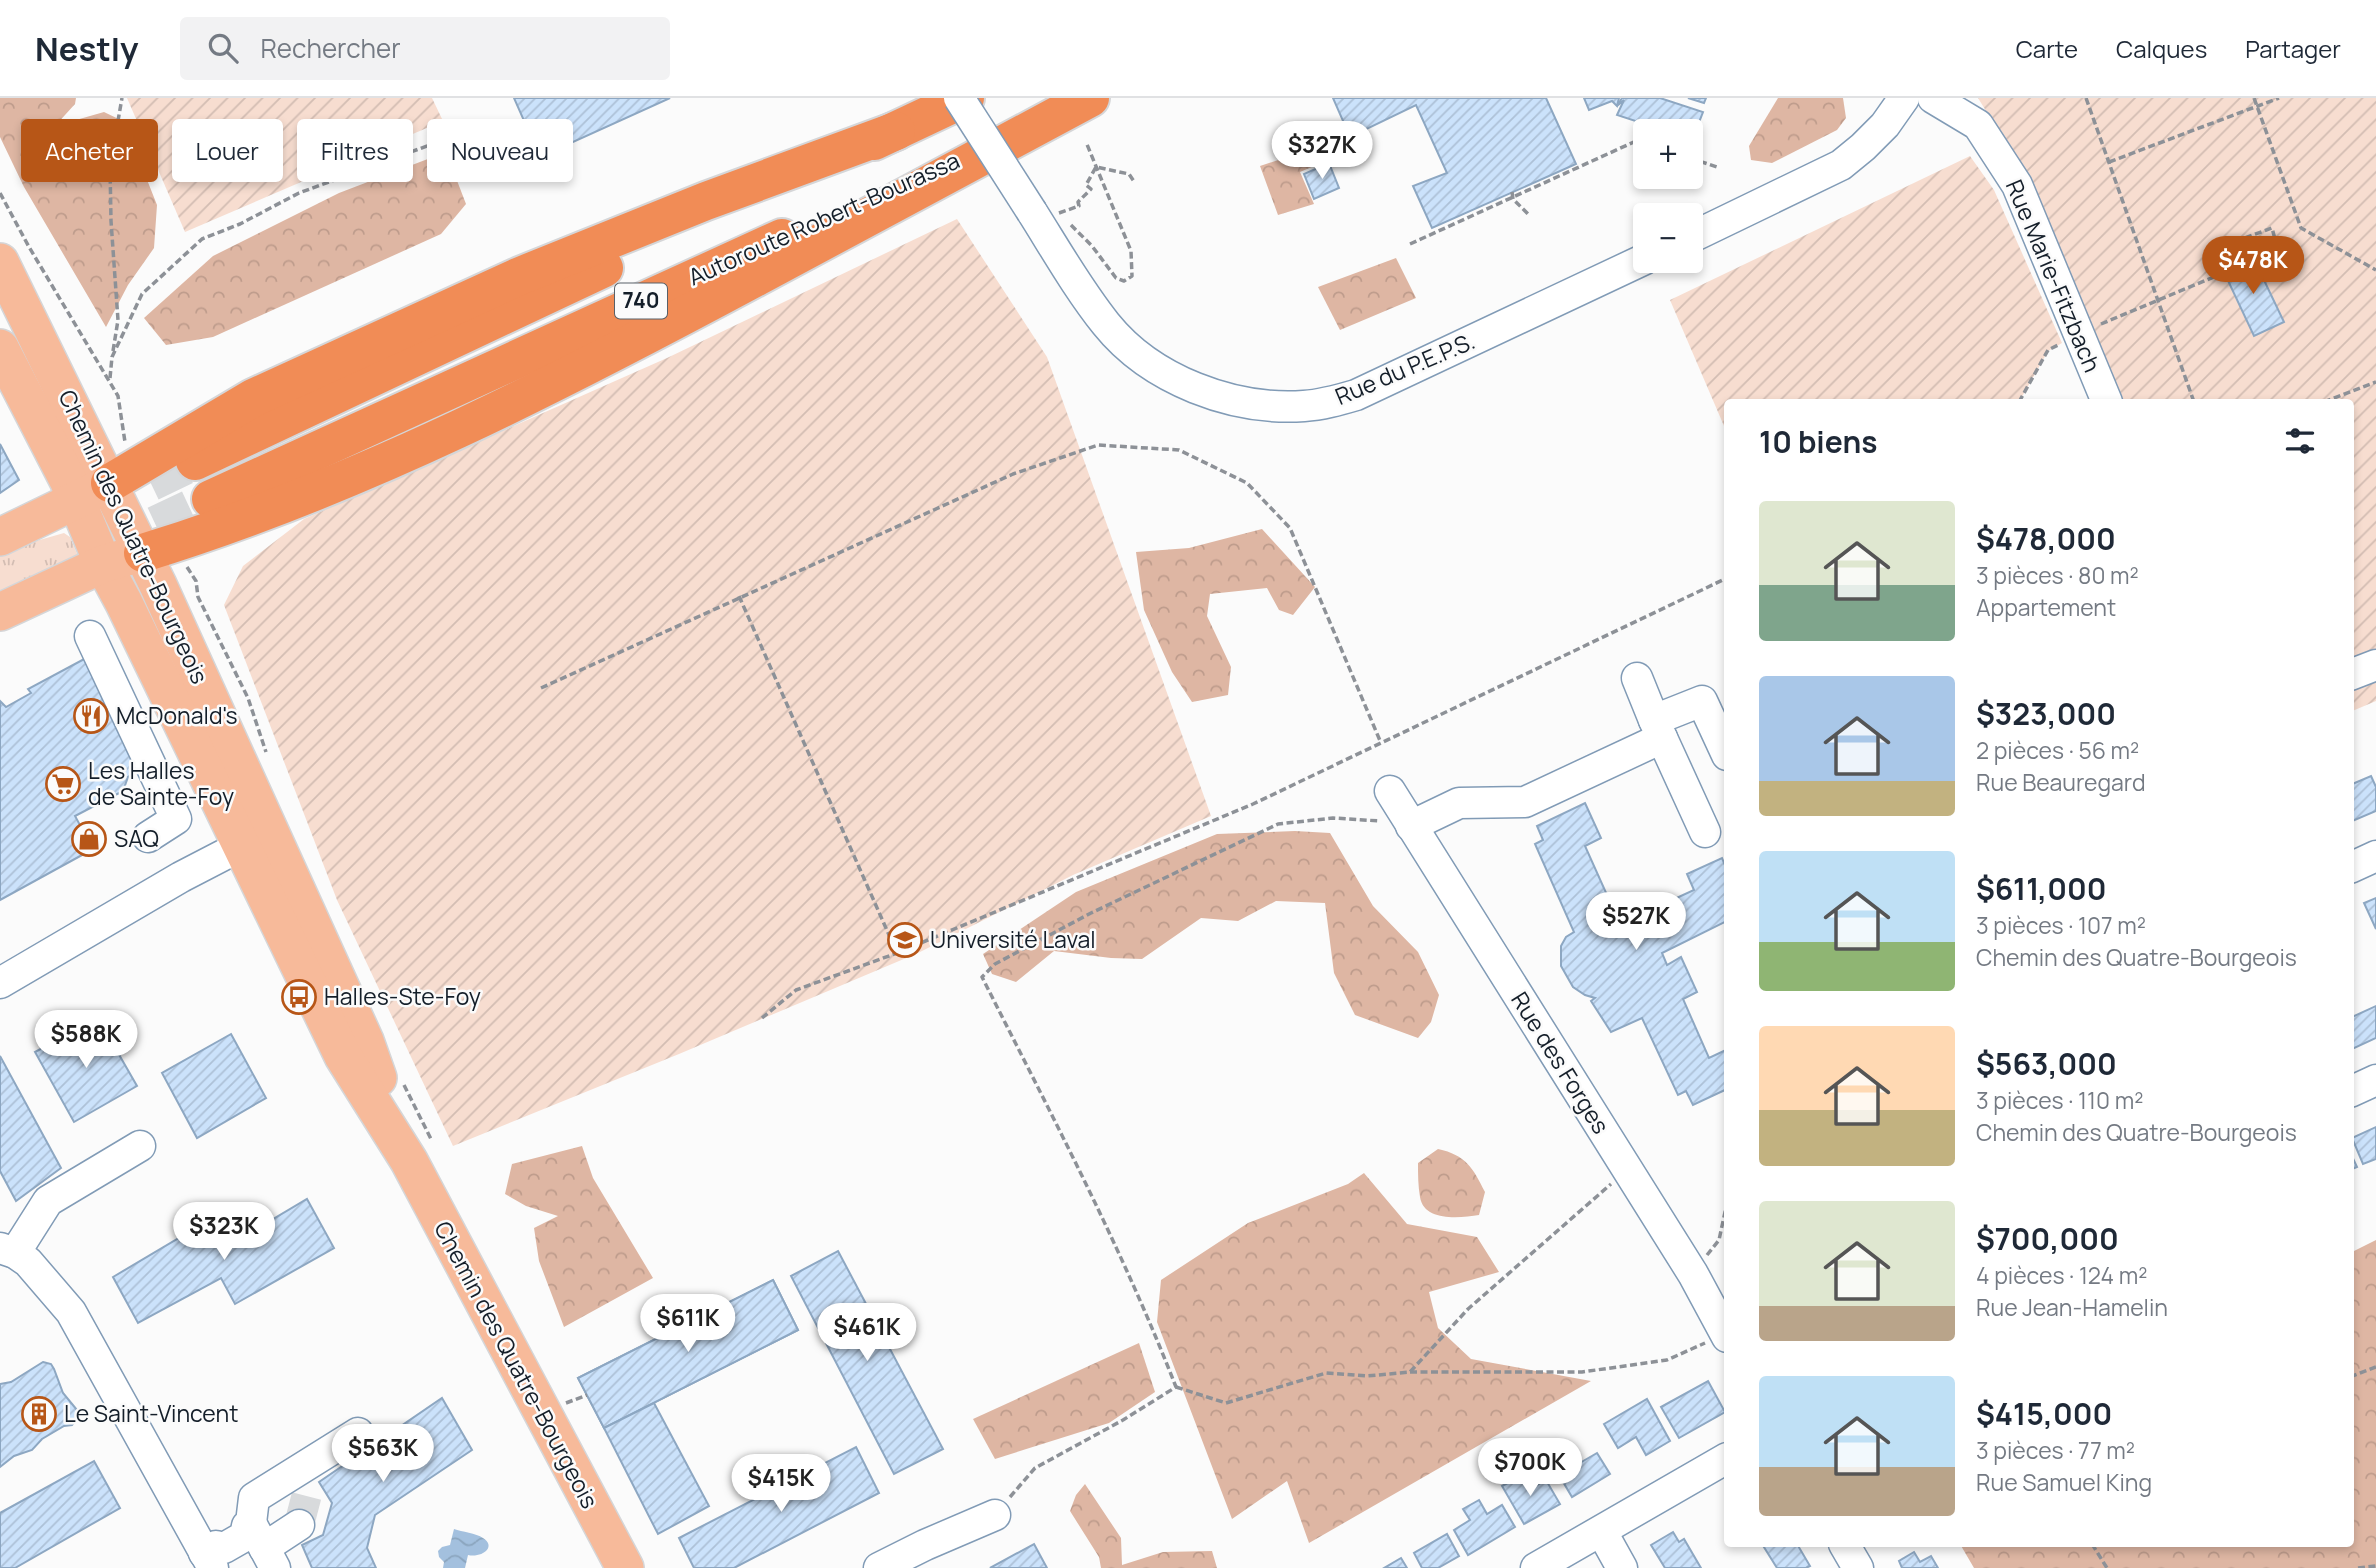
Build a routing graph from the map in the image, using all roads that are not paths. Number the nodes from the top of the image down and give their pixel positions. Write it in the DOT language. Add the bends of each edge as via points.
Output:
graph roads {
  1 [pos="959,98"];
  2 [pos="965,98"];
  3 [pos="1904,98"];
  4 [pos="1933,98"];
  5 [pos="1086,101"];
  6 [pos="896,131"];
  7 [pos="1703,232"];
  8 [pos="0,262"];
  9 [pos="1633,265"];
  10 [pos="0,348"];
  11 [pos="2106,399"];
  12 [pos="195,461"];
  13 [pos="110,483"];
  14 [pos="211,499"];
  15 [pos="77,502"];
  16 [pos="0,537"];
  17 [pos="143,553"];
  18 [pos="103,564"];
  19 [pos="0,612"];
  20 [pos="90,636"];
  21 [pos="2376,665"];
  22 [pos="2354,673"];
  23 [pos="1637,678"];
  24 [pos="1715,696"];
  25 [pos="1658,729"];
  26 [pos="1724,740"];
  27 [pos="1390,791"];
  28 [pos="1410,825"];
  29 [pos="1705,832"];
  30 [pos="148,837"];
  31 [pos="256,838"];
  32 [pos="2376,856"];
  33 [pos="2354,865"];
  34 [pos="0,983"];
  35 [pos="2376,1080"];
  36 [pos="2354,1090"];
  37 [pos="139,1146"];
  38 [pos="8,1250"];
  39 [pos="1724,1332"];
  40 [pos="358,1433"];
  41 [pos="1724,1460"];
  42 [pos="995,1515"];
  43 [pos="299,1525"];
  44 [pos="1602,1532"];
  45 [pos="259,1541"];
  46 [pos="1846,1547"];
  47 [pos="211,1556"];
  48 [pos="625,1568"];
  49 [pos="878,1568"];
  50 [pos="1536,1568"];
  51 [pos="1622,1568"];
  52 [pos="1858,1568"];
  1 -- 9 [label="street, Rue du P.E.P.S., bridge" via="1107,325 1169,376 1247,402 1303,406 1356,395"];
  2 -- 6 [label="highway, Autoroute Robert-Bourassa / 740"];
  3 -- 7 [label="street" via="1885,125 1841,165"];
  4 -- 11 [label="street, Rue Marie-Fitzbach" via="1978,125 2017,185"];
  5 -- 14 [label="highway, Autoroute Robert-Bourassa / 740"];
  5 -- 17 [label="highway" via="593,365 348,479"];
  6 -- 12 [label="highway, Autoroute Robert-Bourassa / 740"];
  6 -- 13 [label="highway" via="520,276 253,398"];
  8 -- 13 [label="main road, Chemin des Quatre-Bourgeois"];
  10 -- 15 [label="main road, Chemin des Quatre-Bourgeois"];
  13 -- 15 [label="main road"];
  13 -- 17 [label="main road, Chemin des Quatre-Bourgeois"];
  15 -- 16 [label="main road"];
  15 -- 18 [label="main road, Chemin des Quatre-Bourgeois"];
  17 -- 18 [label="main road"];
  17 -- 31 [label="main road, Chemin des Quatre-Bourgeois"];
  18 -- 19 [label="main road"];
  18 -- 31 [label="main road, Chemin des Quatre-Bourgeois"];
  20 -- 30 [label="street" via="176,819"];
  21 -- 22 [label="street"];
  23 -- 25 [label="street"];
  24 -- 25 [label="street"];
  24 -- 26 [label="street"];
  25 -- 28 [label="street" via="1525,802 1460,803"];
  25 -- 29 [label="street"];
  27 -- 28 [label="street, Rue des Forges"];
  28 -- 39 [label="street, Rue des Forges" via="1693,1274"];
  31 -- 34 [label="street"];
  31 -- 48 [label="main road, Chemin des Quatre-Bourgeois" via="365,1041"];
  32 -- 33 [label="street"];
  35 -- 36 [label="street"];
  37 -- 38 [label="street" via="44,1193"];
  38 -- 47 [label="street" via="28,1262 71,1312"];
  40 -- 45 [label="street" via="301,1484 254,1498"];
  41 -- 44 [label="street"];
  42 -- 49 [label="street"];
  43 -- 45 [label="street"];
  44 -- 50 [label="street"];
  44 -- 51 [label="street"];
  45 -- 47 [label="street" via="245,1535"];
  46 -- 52 [label="street"];
}
